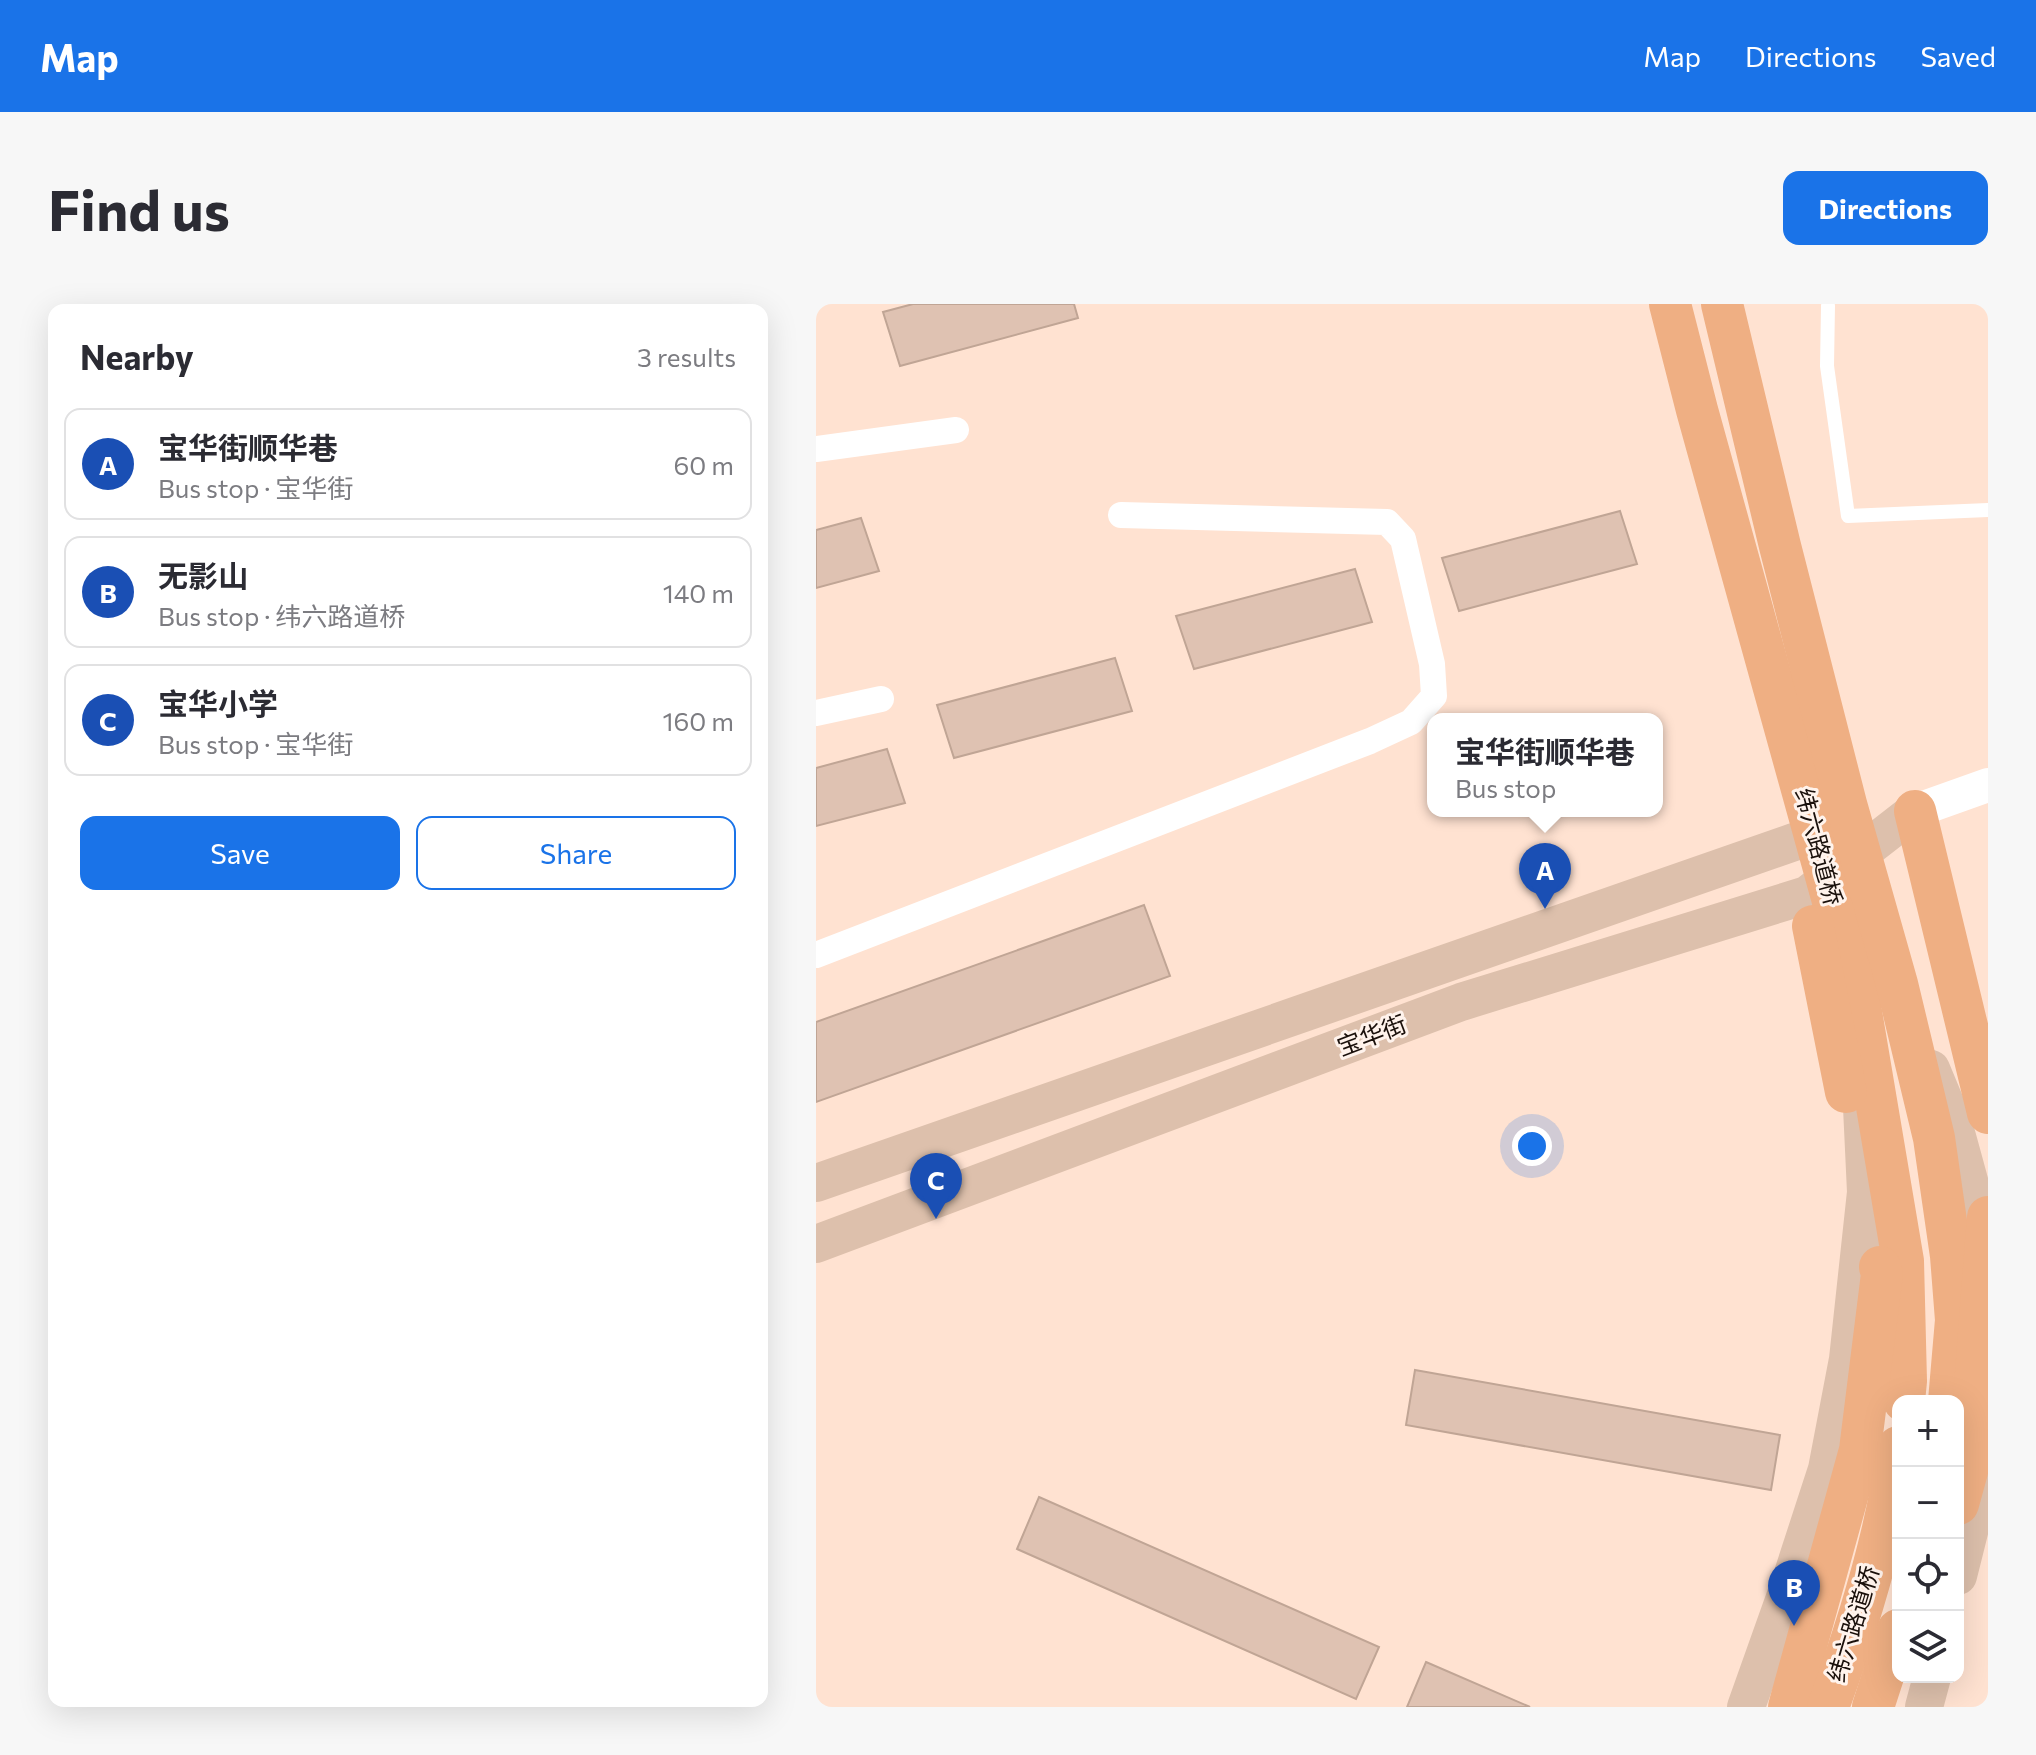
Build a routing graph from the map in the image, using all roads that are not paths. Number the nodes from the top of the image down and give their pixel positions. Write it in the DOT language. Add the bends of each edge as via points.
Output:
graph roads {
  1 [pos="1670,304"];
  2 [pos="1722,304"];
  3 [pos="1828,306"];
  4 [pos="956,430"];
  5 [pos="816,449"];
  6 [pos="1988,510"];
  7 [pos="1121,515"];
  8 [pos="881,699"];
  9 [pos="816,713"];
  10 [pos="1988,785"];
  11 [pos="1915,811"];
  12 [pos="1794,842"];
  13 [pos="1807,895"];
  14 [pos="816,955"];
  15 [pos="1897,984"];
  16 [pos="1857,988"];
  17 [pos="1988,1113"];
  18 [pos="816,1183"];
  19 [pos="1988,1217"];
  20 [pos="816,1244"];
  21 [pos="1988,1253"];
  22 [pos="1905,1395"];
  23 [pos="1950,1395"];
  24 [pos="1988,1420"];
  25 [pos="1895,1467"];
  26 [pos="1964,1482"];
  27 [pos="1964,1552"];
  28 [pos="1892,1648"];
  29 [pos="1908,1683"];
  30 [pos="1930,1683"];
  31 [pos="1746,1707"];
  32 [pos="1789,1707"];
  33 [pos="1828,1707"];
  34 [pos="1873,1707"];
  35 [pos="1902,1707"];
  36 [pos="1924,1707"];
  1 -- 16 [label="main road, 纬六路道桥"];
  2 -- 15 [label="main road, 纬六路道桥" via="1842,789"];
  3 -- 6 [label="lane" via="1827,366 1848,516"];
  4 -- 5 [label="street"];
  7 -- 14 [label="street" via="1387,522 1403,539 1432,664 1434,696 1411,722 1370,741"];
  8 -- 9 [label="street"];
  10 -- 11 [label="street, 宝华街"];
  11 -- 12 [label="main road, 宝华街"];
  11 -- 13 [label="main road, 宝华街"];
  11 -- 17 [label="main road"];
  12 -- 13 [label="main road"];
  12 -- 18 [label="main road, 宝华街"];
  13 -- 20 [label="main road, 宝华街" via="1461,1002"];
  13 -- 32 [label="main road" via="1882,1274 1860,1450"];
  15 -- 21 [label="main road" via="1953,1122"];
  15 -- 23 [label="main road, 纬六路道桥" via="1934,1138 1951,1256 1956,1320"];
  16 -- 22 [label="main road, 纬六路道桥" via="1903,1261"];
  16 -- 31 [label="main road" via="1866,1192 1848,1359 1827,1469"];
  19 -- 26 [label="main road"];
  24 -- 27 [label="main road"];
  25 -- 33 [label="main road, 纬六路道桥" via="1845,1662"];
  28 -- 34 [label="main road, 纬六路道桥"];
  29 -- 35 [label="main road"];
  30 -- 36 [label="main road"];
}
